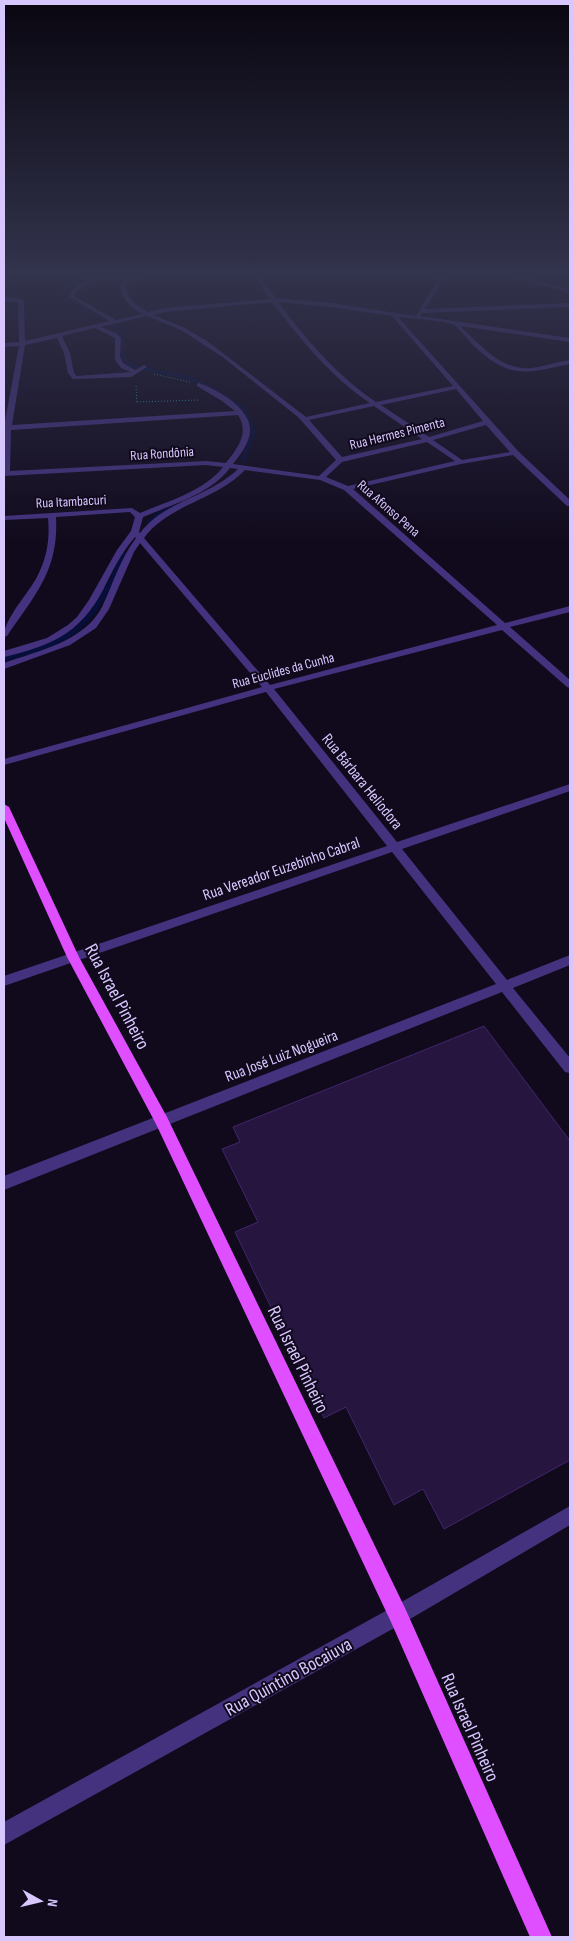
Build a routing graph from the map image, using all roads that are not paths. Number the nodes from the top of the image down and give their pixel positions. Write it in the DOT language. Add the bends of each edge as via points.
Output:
graph roads {
  1 [pos="18,363"];
  2 [pos="69,363"];
  3 [pos="119,363"];
  4 [pos="233,363"];
  5 [pos="327,363"];
  6 [pos="436,363"];
  7 [pos="497,363"];
  8 [pos="567,363"];
  9 [pos="144,367"];
  10 [pos="136,372"];
  11 [pos="199,385"];
  12 [pos="458,387"];
  13 [pos="375,403"];
  14 [pos="239,412"];
  15 [pos="304,418"];
  16 [pos="488,422"];
  17 [pos="6,428"];
  18 [pos="427,440"];
  19 [pos="515,452"];
  20 [pos="340,460"];
  21 [pos="461,462"];
  22 [pos="229,466"];
  23 [pos="243,468"];
  24 [pos="5,474"];
  25 [pos="321,478"];
  26 [pos="347,488"];
  27 [pos="570,504"];
  28 [pos="52,514"];
  29 [pos="139,516"];
  30 [pos="4,518"];
  31 [pos="138,535"];
  32 [pos="570,608"];
  33 [pos="503,626"];
  34 [pos="4,634"];
  35 [pos="4,654"];
  36 [pos="4,666"];
  37 [pos="570,685"];
  38 [pos="268,688"];
  39 [pos="4,762"];
  40 [pos="570,787"];
  41 [pos="4,807"];
  42 [pos="394,846"];
  43 [pos="73,957"];
  44 [pos="570,960"];
  45 [pos="4,981"];
  46 [pos="504,986"];
  47 [pos="570,1068"];
  48 [pos="162,1121"];
  49 [pos="4,1183"];
  50 [pos="570,1515"];
  51 [pos="398,1615"];
  52 [pos="4,1834"];
  53 [pos="541,1937"];
  1 -- 17 [label="street"];
  2 -- 10 [label="street" via="75,378"];
  3 -- 10 [label="street"];
  4 -- 15 [label="street"];
  5 -- 13 [label="street" via="357,392"];
  6 -- 12 [label="street"];
  7 -- 8 [label="street" via="512,369 526,370"];
  9 -- 10 [label="street"];
  11 -- 14 [label="street"];
  12 -- 13 [label="street"];
  12 -- 16 [label="street"];
  13 -- 15 [label="street"];
  13 -- 18 [label="street"];
  14 -- 17 [label="street"];
  14 -- 22 [label="street" via="247,432 243,445"];
  15 -- 20 [label="street"];
  16 -- 18 [label="street, Rua Hermes Pimenta"];
  16 -- 19 [label="street"];
  17 -- 24 [label="street"];
  18 -- 20 [label="street, Rua Hermes Pimenta"];
  18 -- 21 [label="street"];
  19 -- 21 [label="street"];
  19 -- 27 [label="street"];
  20 -- 25 [label="street"];
  21 -- 26 [label="street"];
  22 -- 23 [label="street, Rua Rondônia"];
  22 -- 24 [label="street, Rua Rondônia" via="206,463"];
  22 -- 29 [label="street" via="207,485"];
  23 -- 25 [label="street, Rua Rondônia"];
  23 -- 31 [label="street" via="208,494 158,518"];
  25 -- 26 [label="street, Rua Afonso Pena"];
  26 -- 33 [label="street, Rua Afonso Pena"];
  28 -- 29 [label="street, Rua Itambacuri" via="132,510"];
  28 -- 30 [label="street, Rua Itambacuri"];
  28 -- 34 [label="street" via="53,539 47,564"];
  29 -- 31 [label="street"];
  31 -- 35 [label="street" via="123,545 81,618 56,636"];
  31 -- 36 [label="street" via="105,609 93,626 67,643"];
  31 -- 38 [label="street, Rua Bárbara Heliodora"];
  32 -- 33 [label="street, Rua Euclides da Cunha"];
  33 -- 37 [label="street, Rua Afonso Pena"];
  33 -- 38 [label="street, Rua Euclides da Cunha"];
  38 -- 39 [label="street, Rua Euclides da Cunha"];
  38 -- 42 [label="street, Rua Bárbara Heliodora"];
  40 -- 42 [label="street, Rua Vereador Euzebinho Cabral"];
  41 -- 43 [label="main road, Rua Israel Pinheiro"];
  42 -- 43 [label="street, Rua Vereador Euzebinho Cabral"];
  42 -- 46 [label="street, Rua Bárbara Heliodora"];
  43 -- 45 [label="street, Rua Vereador Euzebinho Cabral"];
  43 -- 48 [label="main road, Rua Israel Pinheiro"];
  44 -- 46 [label="street, Rua José Luiz Nogueira"];
  46 -- 47 [label="street, Rua Bárbara Heliodora"];
  46 -- 48 [label="street, Rua José Luiz Nogueira"];
  48 -- 49 [label="street, Rua José Luiz Nogueira"];
  48 -- 51 [label="main road, Rua Israel Pinheiro"];
  50 -- 51 [label="street, Rua Quintino Bocaiuva"];
  51 -- 52 [label="street, Rua Quintino Bocaiuva"];
  51 -- 53 [label="main road, Rua Israel Pinheiro"];
}
